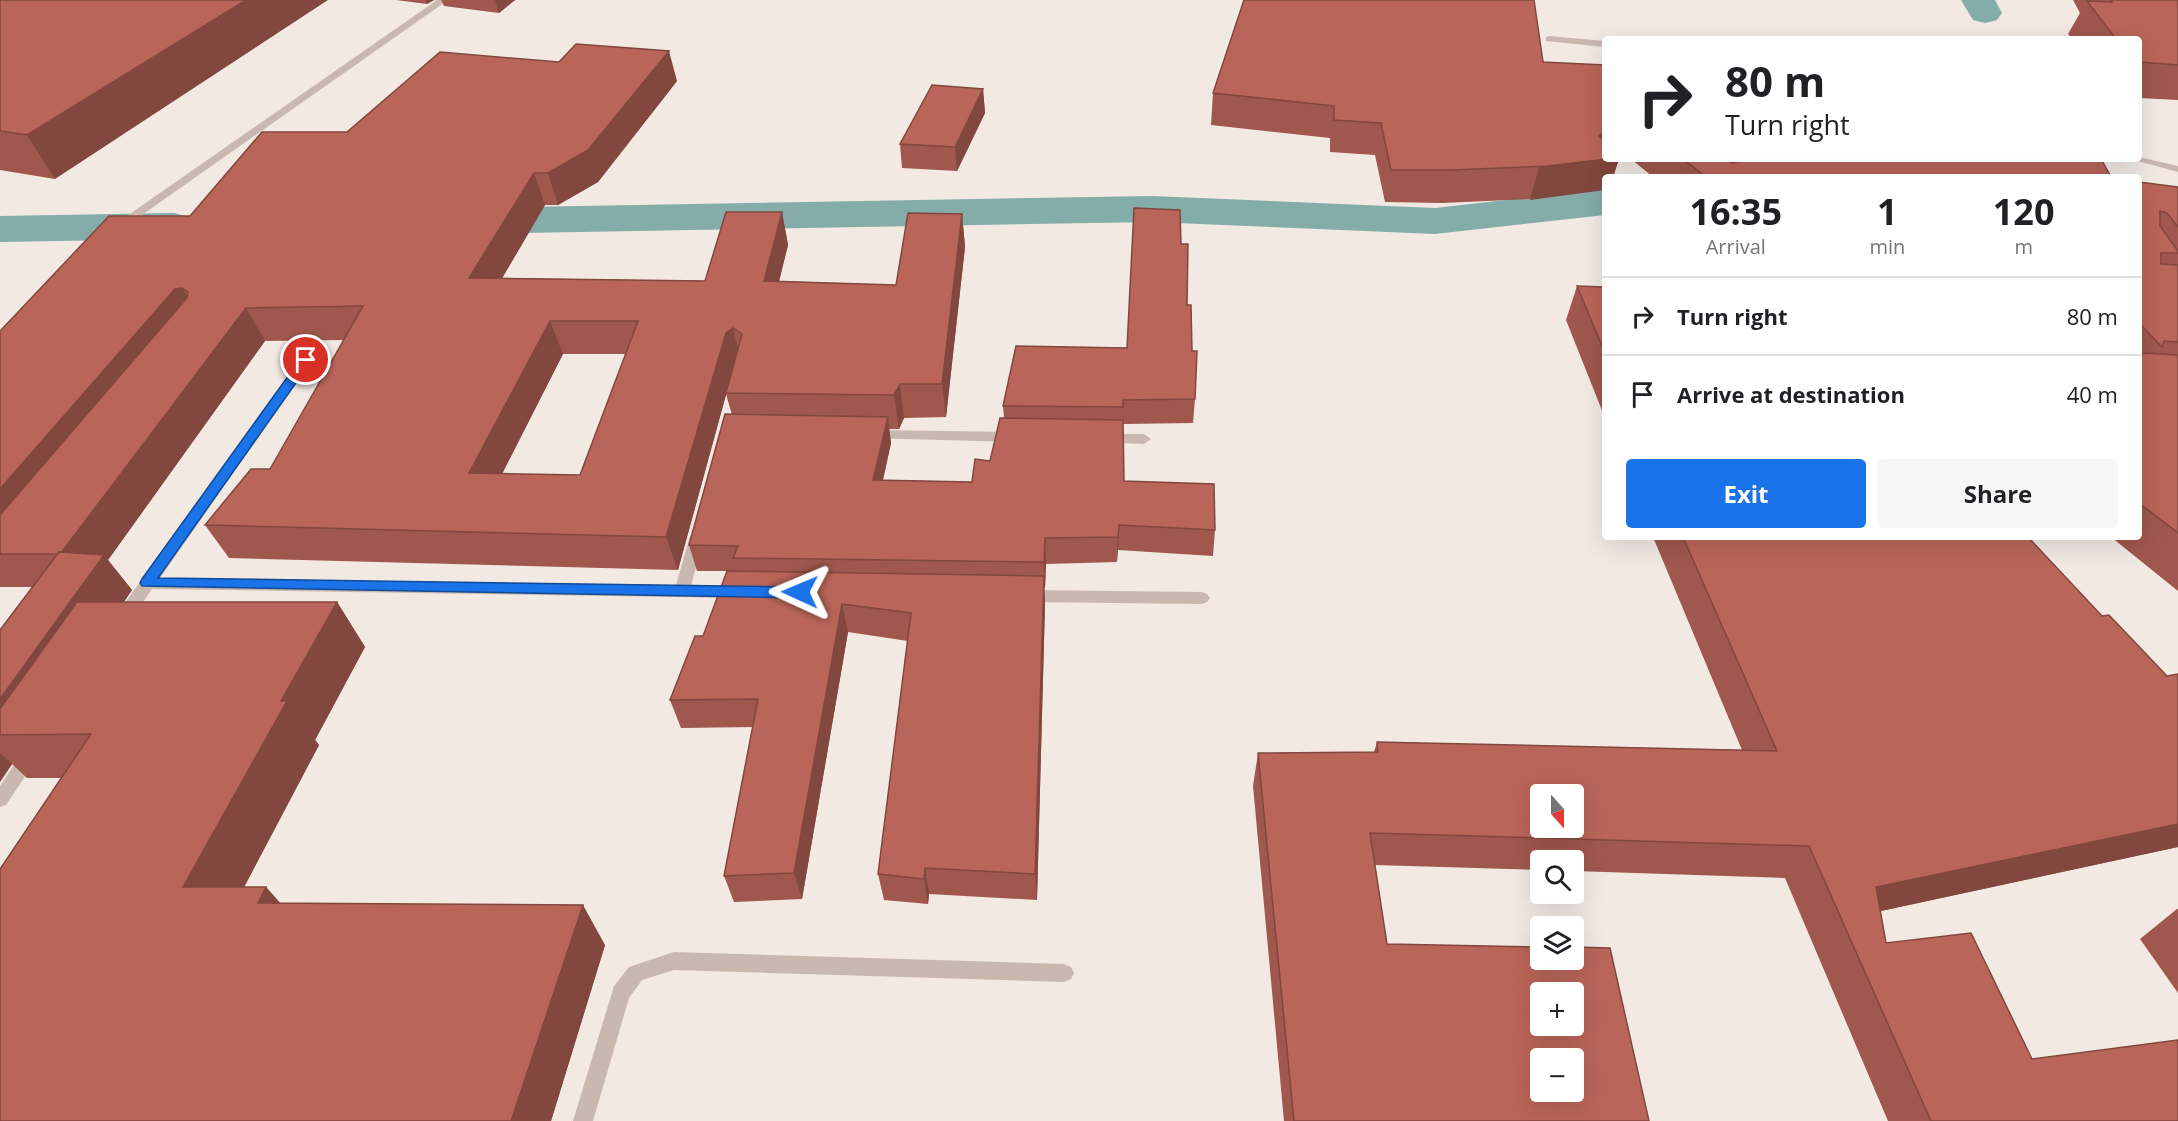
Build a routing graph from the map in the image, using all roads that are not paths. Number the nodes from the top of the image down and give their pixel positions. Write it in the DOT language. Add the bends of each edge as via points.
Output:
graph roads {
  1 [pos="443,0"];
  2 [pos="1549,39"];
  3 [pos="1602,44"];
  4 [pos="2142,161"];
  5 [pos="2178,169"];
  6 [pos="113,230"];
  7 [pos="306,360"];
  8 [pos="857,435"];
  9 [pos="1024,437"];
  10 [pos="1084,438"];
  11 [pos="1144,439"];
  12 [pos="700,523"];
  13 [pos="147,583"];
  14 [pos="682,591"];
  15 [pos="753,592"];
  16 [pos="1013,596"];
  17 [pos="1202,598"];
  18 [pos="114,632"];
  19 [pos="40,740"];
  20 [pos="0,800"];
  21 [pos="1064,973"];
  22 [pos="583,1121"];
  1 -- 6 [label="street"];
  2 -- 3 [label="street"];
  4 -- 5 [label="street"];
  7 -- 13 [label="street"];
  8 -- 9 [label="street"];
  10 -- 11 [label="street"];
  12 -- 14 [label="street"];
  13 -- 14 [label="street"];
  13 -- 18 [label="street"];
  14 -- 15 [label="street"];
  16 -- 17 [label="street"];
  19 -- 20 [label="street"];
  21 -- 22 [label="street" via="674,961 636,974 621,993"];
}
